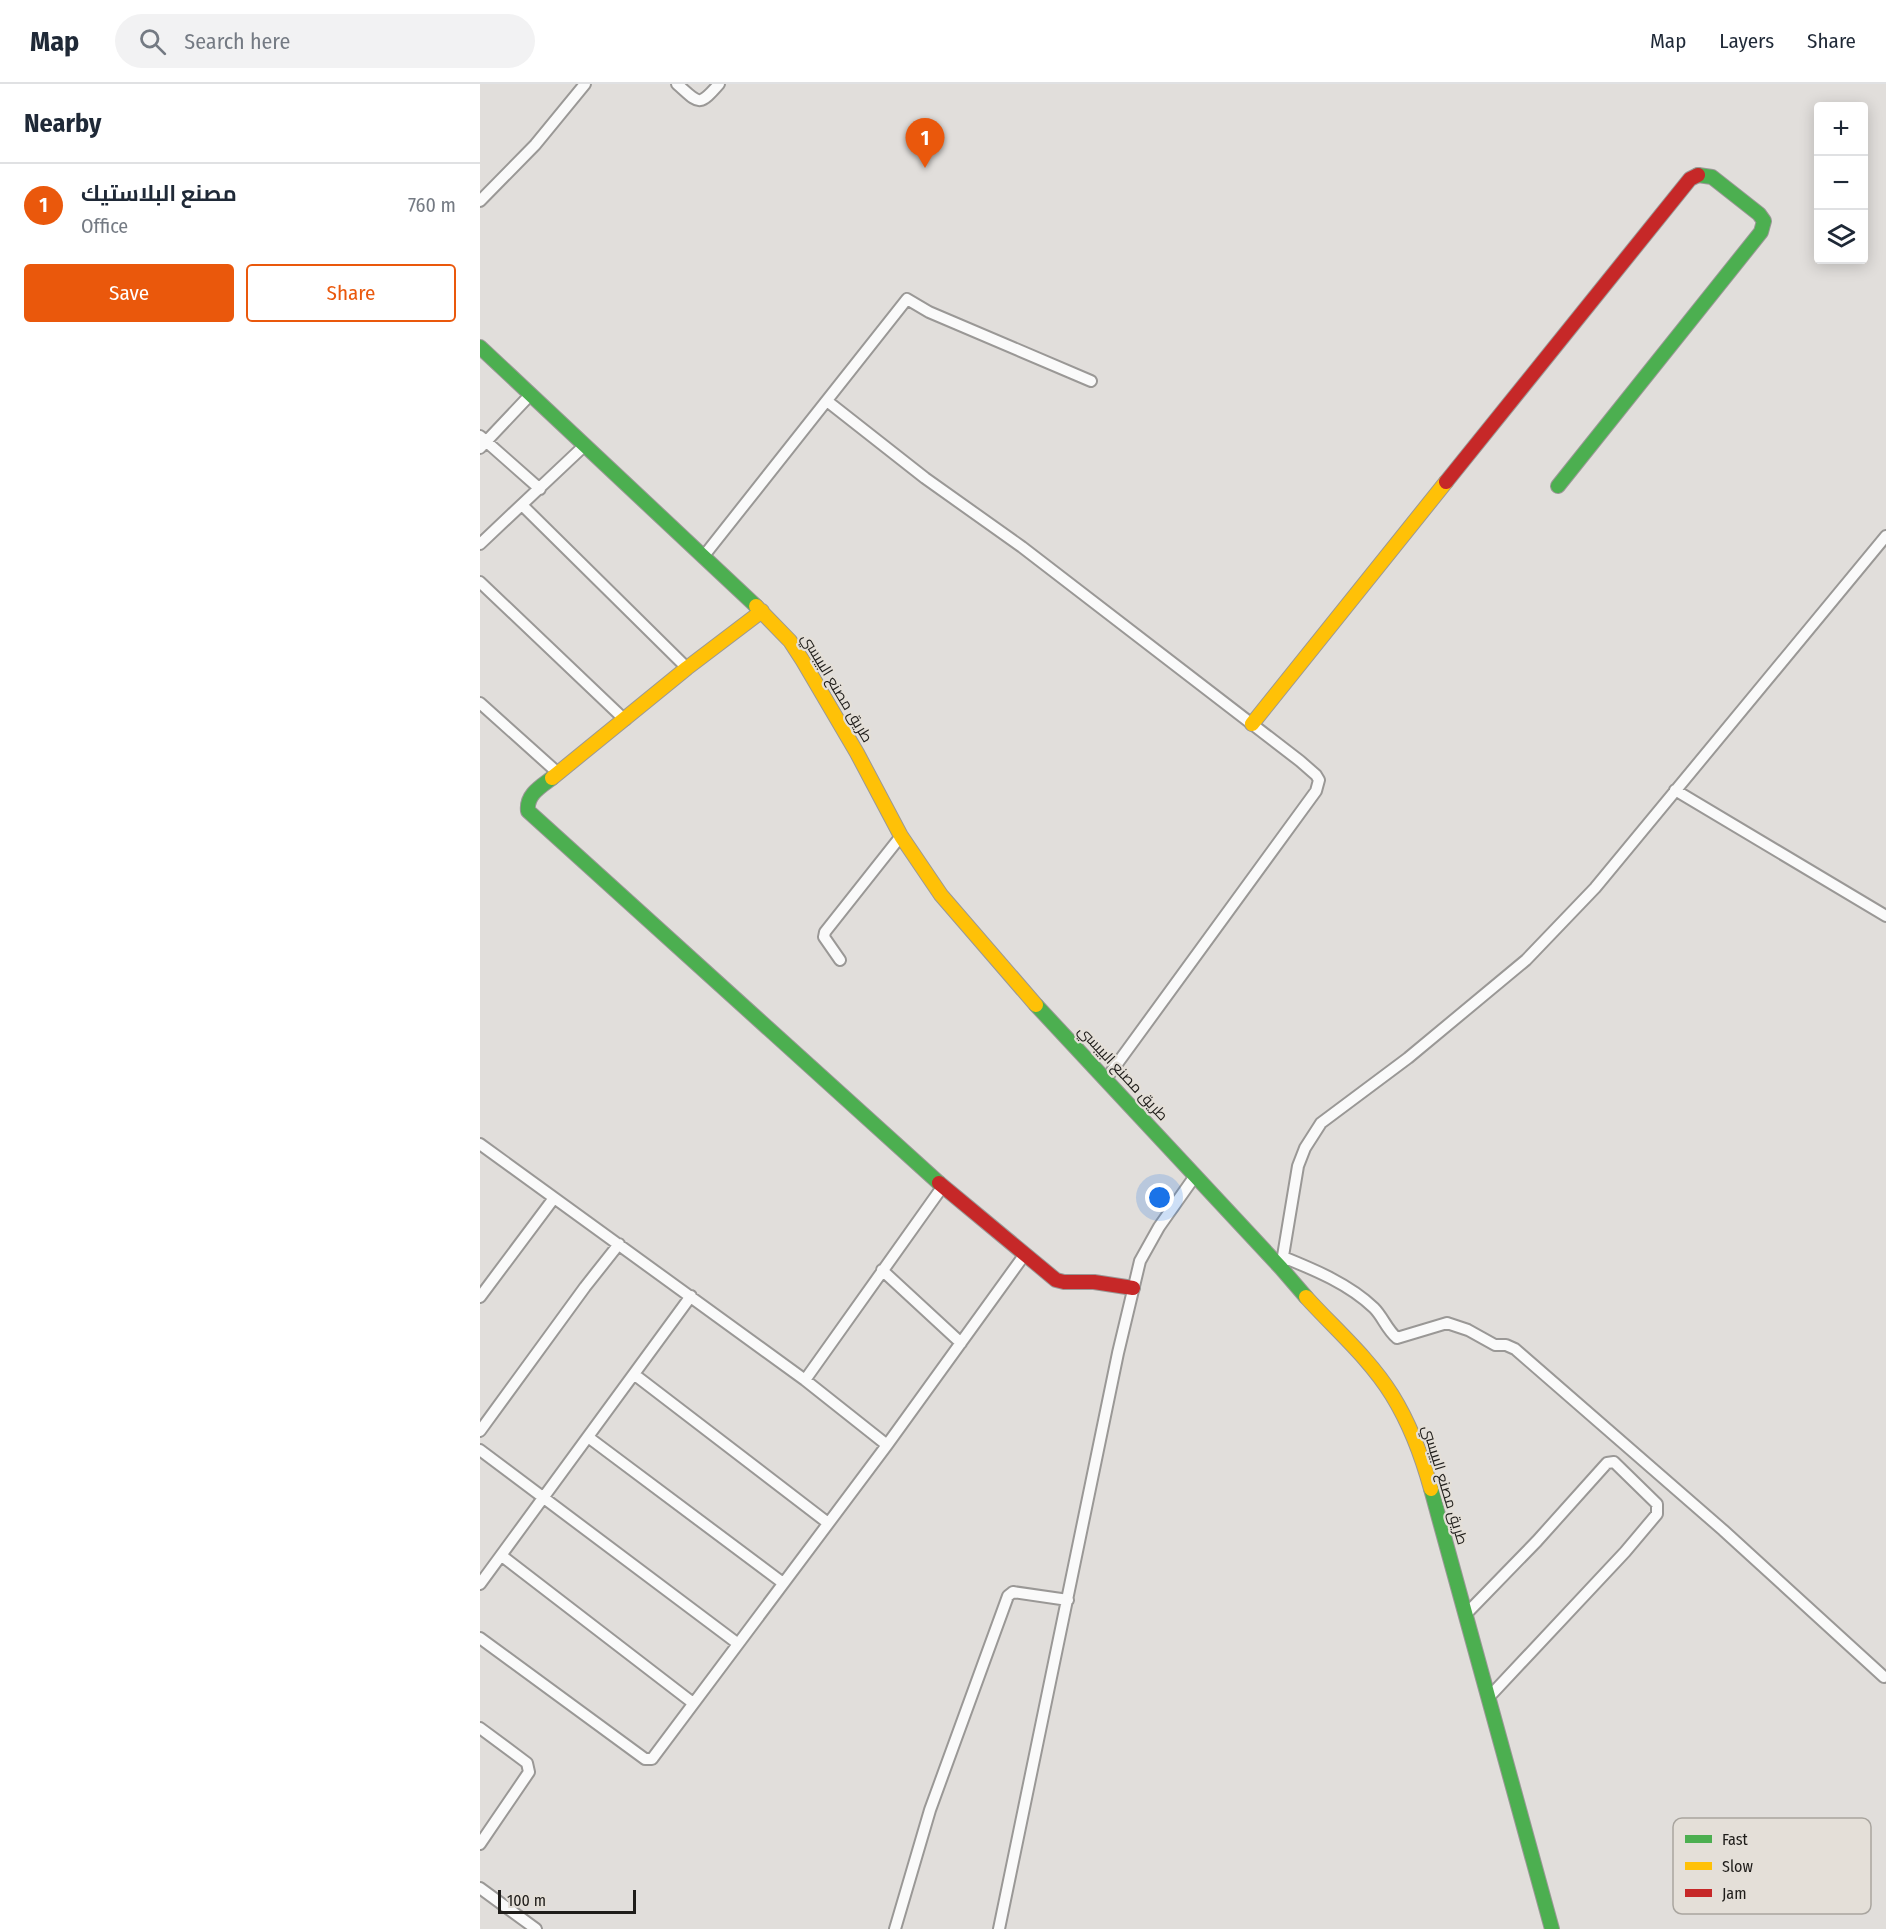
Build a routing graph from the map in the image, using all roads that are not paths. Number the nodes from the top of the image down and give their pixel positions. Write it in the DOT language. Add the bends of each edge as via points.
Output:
graph roads {
  1 [pos="585,84"];
  2 [pos="676,84"];
  3 [pos="719,84"];
  4 [pos="480,201"];
  5 [pos="480,347"];
  6 [pos="1091,381"];
  7 [pos="531,394"];
  8 [pos="827,401"];
  9 [pos="482,442"];
  10 [pos="584,446"];
  11 [pos="1558,486"];
  12 [pos="540,489"];
  13 [pos="522,505"];
  14 [pos="1886,536"];
  15 [pos="480,544"];
  16 [pos="703,557"];
  17 [pos="480,582"];
  18 [pos="762,611"];
  19 [pos="687,668"];
  20 [pos="480,703"];
  21 [pos="625,720"];
  22 [pos="1252,724"];
  23 [pos="558,773"];
  24 [pos="1675,789"];
  25 [pos="901,836"];
  26 [pos="1886,916"];
  27 [pos="840,960"];
  28 [pos="1106,1079"];
  29 [pos="480,1144"];
  30 [pos="1195,1176"];
  31 [pos="943,1186"];
  32 [pos="554,1198"];
  33 [pos="619,1244"];
  34 [pos="1025,1254"];
  35 [pos="1282,1262"];
  36 [pos="882,1270"];
  37 [pos="1133,1288"];
  38 [pos="691,1296"];
  39 [pos="480,1297"];
  40 [pos="961,1343"];
  41 [pos="635,1375"];
  42 [pos="805,1380"];
  43 [pos="480,1431"];
  44 [pos="588,1437"];
  45 [pos="887,1445"];
  46 [pos="480,1450"];
  47 [pos="543,1498"];
  48 [pos="828,1523"];
  49 [pos="502,1556"];
  50 [pos="783,1583"];
  51 [pos="480,1584"];
  52 [pos="1068,1600"];
  53 [pos="1467,1613"];
  54 [pos="480,1638"];
  55 [pos="738,1643"];
  56 [pos="1884,1677"];
  57 [pos="1489,1697"];
  58 [pos="693,1703"];
  59 [pos="480,1728"];
  60 [pos="480,1844"];
  61 [pos="480,1888"];
  62 [pos="536,1929"];
  63 [pos="895,1929"];
  64 [pos="999,1929"];
  65 [pos="1552,1929"];
  1 -- 4 [label="street" via="535,145"];
  2 -- 3 [label="street" via="700,101"];
  5 -- 7 [label="street, طريق مصنع البيبسي"];
  6 -- 8 [label="street" via="907,300"];
  7 -- 9 [label="street"];
  7 -- 10 [label="street, طريق مصنع البيبسي"];
  8 -- 16 [label="street"];
  8 -- 22 [label="street"];
  9 -- 12 [label="street"];
  10 -- 12 [label="street"];
  10 -- 16 [label="street, طريق مصنع البيبسي"];
  11 -- 22 [label="street" via="1761,232 1764,221 1759,214 1704,173 1690,179"];
  12 -- 13 [label="street"];
  13 -- 15 [label="street"];
  13 -- 19 [label="street"];
  14 -- 24 [label="street"];
  16 -- 18 [label="street, طريق مصنع البيبسي"];
  17 -- 21 [label="street"];
  18 -- 19 [label="street"];
  18 -- 25 [label="street, طريق مصنع البيبسي" via="803,661"];
  19 -- 21 [label="street"];
  20 -- 23 [label="street"];
  21 -- 23 [label="street"];
  22 -- 28 [label="street" via="1316,775 1316,791"];
  23 -- 31 [label="street" via="532,794 528,812"];
  24 -- 26 [label="street"];
  24 -- 35 [label="street" via="1595,888 1533,954 1417,1051 1321,1123 1298,1166"];
  25 -- 27 [label="street" via="825,932 824,937"];
  25 -- 28 [label="street, طريق مصنع البيبسي" via="951,908"];
  28 -- 30 [label="street, طريق مصنع البيبسي"];
  29 -- 32 [label="street"];
  30 -- 35 [label="street, طريق مصنع البيبسي"];
  30 -- 37 [label="street" via="1140,1260"];
  31 -- 34 [label="street"];
  31 -- 36 [label="street"];
  32 -- 33 [label="street"];
  32 -- 39 [label="street"];
  33 -- 38 [label="street"];
  33 -- 43 [label="street"];
  34 -- 37 [label="street" via="1056,1280"];
  34 -- 40 [label="street"];
  35 -- 53 [label="street, طريق مصنع البيبسي" via="1294,1284 1389,1389 1404,1415 1417,1445"];
  35 -- 56 [label="street" via="1328,1277 1362,1298 1397,1338 1447,1323 1494,1345 1515,1349"];
  36 -- 40 [label="street"];
  36 -- 42 [label="street"];
  37 -- 52 [label="street"];
  38 -- 41 [label="street"];
  38 -- 42 [label="street"];
  40 -- 45 [label="street"];
  41 -- 44 [label="street"];
  41 -- 48 [label="street"];
  42 -- 45 [label="street"];
  44 -- 47 [label="street"];
  44 -- 50 [label="street"];
  45 -- 48 [label="street"];
  46 -- 47 [label="street"];
  47 -- 49 [label="street"];
  47 -- 55 [label="street"];
  48 -- 50 [label="street"];
  49 -- 51 [label="street"];
  49 -- 58 [label="street"];
  50 -- 55 [label="street"];
  52 -- 63 [label="street" via="1013,1592 1008,1596 930,1810"];
  52 -- 64 [label="street"];
  53 -- 57 [label="street, طريق مصنع البيبسي"];
  53 -- 57 [label="street" via="1607,1463 1614,1462 1657,1504 1658,1514 1626,1552"];
  54 -- 58 [label="street" via="647,1760"];
  55 -- 58 [label="street"];
  57 -- 65 [label="street, طريق مصنع البيبسي"];
  59 -- 60 [label="street" via="527,1763 529,1772"];
  61 -- 62 [label="street"];
}
